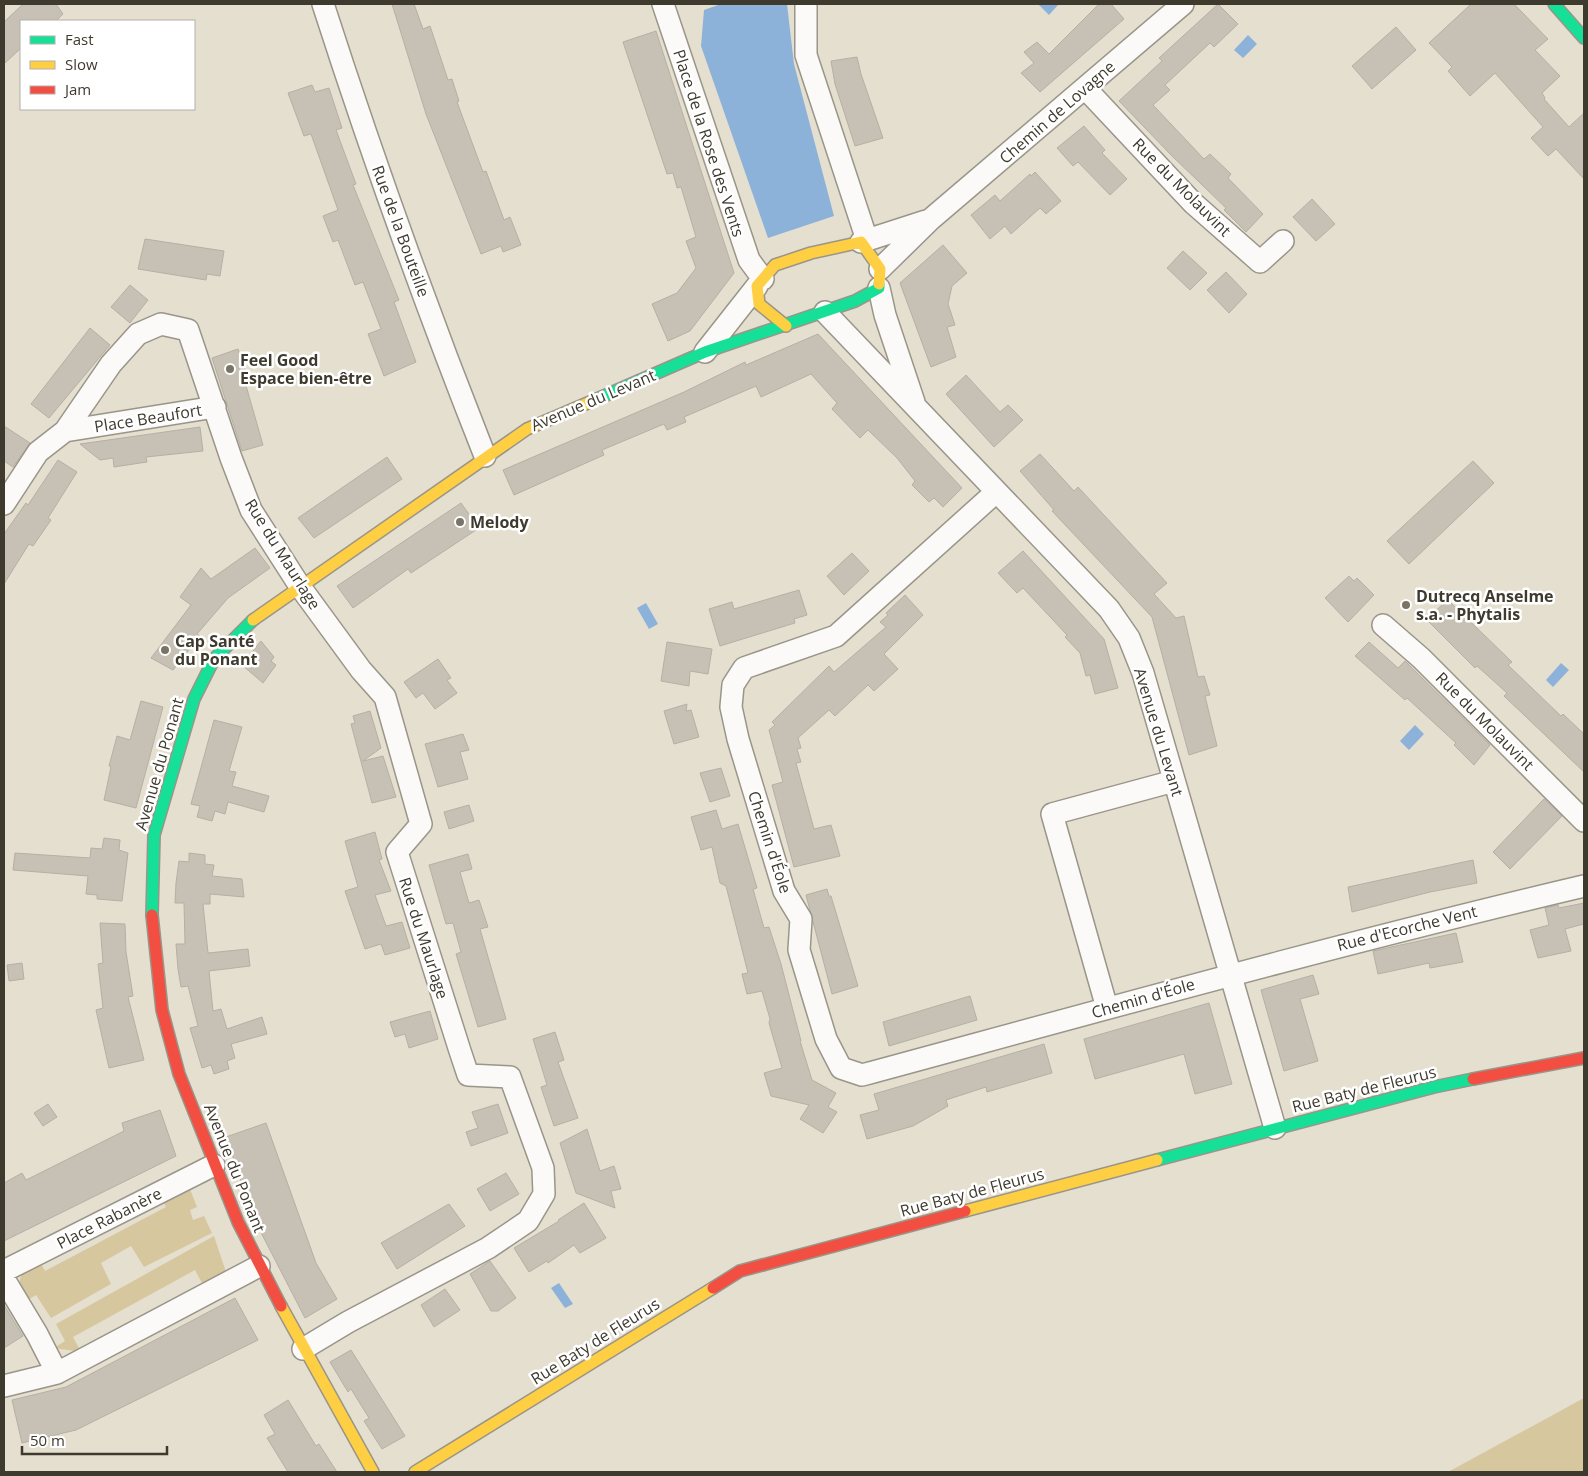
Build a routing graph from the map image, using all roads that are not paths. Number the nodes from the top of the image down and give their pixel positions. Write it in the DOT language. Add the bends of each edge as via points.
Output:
graph roads {
  1 [pos="322,4"];
  2 [pos="663,4"];
  3 [pos="806,4"];
  4 [pos="1183,4"];
  5 [pos="1554,4"];
  6 [pos="1584,38"];
  7 [pos="1085,88"];
  8 [pos="931,219"];
  9 [pos="864,241"];
  10 [pos="1284,241"];
  11 [pos="879,278"];
  12 [pos="760,282"];
  13 [pos="825,312"];
  14 [pos="786,326"];
  15 [pos="705,352"];
  16 [pos="215,407"];
  17 [pos="915,408"];
  18 [pos="66,431"];
  19 [pos="485,456"];
  20 [pos="996,492"];
  21 [pos="4,504"];
  22 [pos="301,588"];
  23 [pos="1383,625"];
  24 [pos="1174,781"];
  25 [pos="1584,821"];
  26 [pos="1584,886"];
  27 [pos="1231,974"];
  28 [pos="1107,1008"];
  29 [pos="1584,1058"];
  30 [pos="1275,1128"];
  31 [pos="214,1165"];
  32 [pos="258,1266"];
  33 [pos="4,1271"];
  34 [pos="4,1280"];
  35 [pos="303,1349"];
  36 [pos="57,1373"];
  37 [pos="4,1386"];
  38 [pos="373,1472"];
  39 [pos="416,1472"];
  1 -- 19 [label="street, Rue de la Bouteille" via="442,348"];
  2 -- 12 [label="street, Place de la Rose des Vents" via="749,260"];
  3 -- 9 [label="street" via="806,55"];
  4 -- 7 [label="street, Chemin de Lovagne"];
  5 -- 6 [label="street"];
  7 -- 8 [label="street, Chemin de Lovagne"];
  7 -- 10 [label="street, Rue du Molauvint" via="1193,202 1260,262"];
  8 -- 9 [label="street, Chemin de Lovagne"];
  8 -- 11 [label="street, Chemin de Lovagne"];
  9 -- 11 [label="street"];
  9 -- 12 [label="street" via="775,265"];
  11 -- 13 [label="street, Avenue du Levant" via="855,301"];
  11 -- 17 [label="street, Avenue du Levant" via="884,315"];
  12 -- 14 [label="street" via="760,304"];
  12 -- 15 [label="street, Avenue du Levant"];
  13 -- 14 [label="street, Avenue du Levant"];
  13 -- 17 [label="street, Avenue du Levant"];
  14 -- 15 [label="street, Avenue du Levant"];
  15 -- 19 [label="street, Avenue du Levant" via="527,429"];
  16 -- 18 [label="street, Place Beaufort"];
  16 -- 18 [label="street, Place Beaufort" via="188,330 161,324 138,334 111,364"];
  16 -- 22 [label="street, Rue du Maurlage" via="251,510"];
  17 -- 20 [label="street, Avenue du Levant"];
  18 -- 21 [label="street" via="38,452"];
  19 -- 22 [label="street, Avenue du Ponant"];
  20 -- 24 [label="street, Avenue du Levant" via="1109,609 1129,638 1143,673"];
  20 -- 28 [label="street, Chemin d'Éole" via="836,636 744,668 733,685 731,707 738,740 784,892 801,919 799,950 826,1039 840,1068 862,1075"];
  22 -- 31 [label="street, Avenue du Ponant" via="246,625 214,659 194,699 154,835 152,921 162,1010 179,1074"];
  22 -- 35 [label="street, Rue du Maurlage" via="361,670 385,697 421,824 397,852 460,1051 468,1075 510,1077 543,1168 544,1194 528,1221 488,1248"];
  23 -- 25 [label="street, Rue du Molauvint" via="1421,658"];
  24 -- 27 [label="street, Avenue du Levant"];
  24 -- 28 [label="street" via="1052,814"];
  26 -- 27 [label="street, Rue d'Ecorche Vent" via="1413,926"];
  27 -- 28 [label="street, Chemin d'Éole"];
  27 -- 30 [label="street, Avenue du Levant"];
  29 -- 30 [label="street, Rue Baty de Fleurus" via="1434,1088"];
  30 -- 39 [label="street, Rue Baty de Fleurus" via="740,1271"];
  31 -- 32 [label="street, Avenue du Ponant"];
  31 -- 33 [label="street, Place Rabanère"];
  32 -- 35 [label="street, Avenue du Ponant"];
  32 -- 36 [label="street"];
  34 -- 36 [label="street"];
  35 -- 38 [label="street, Avenue du Ponant"];
  36 -- 37 [label="street"];
}
